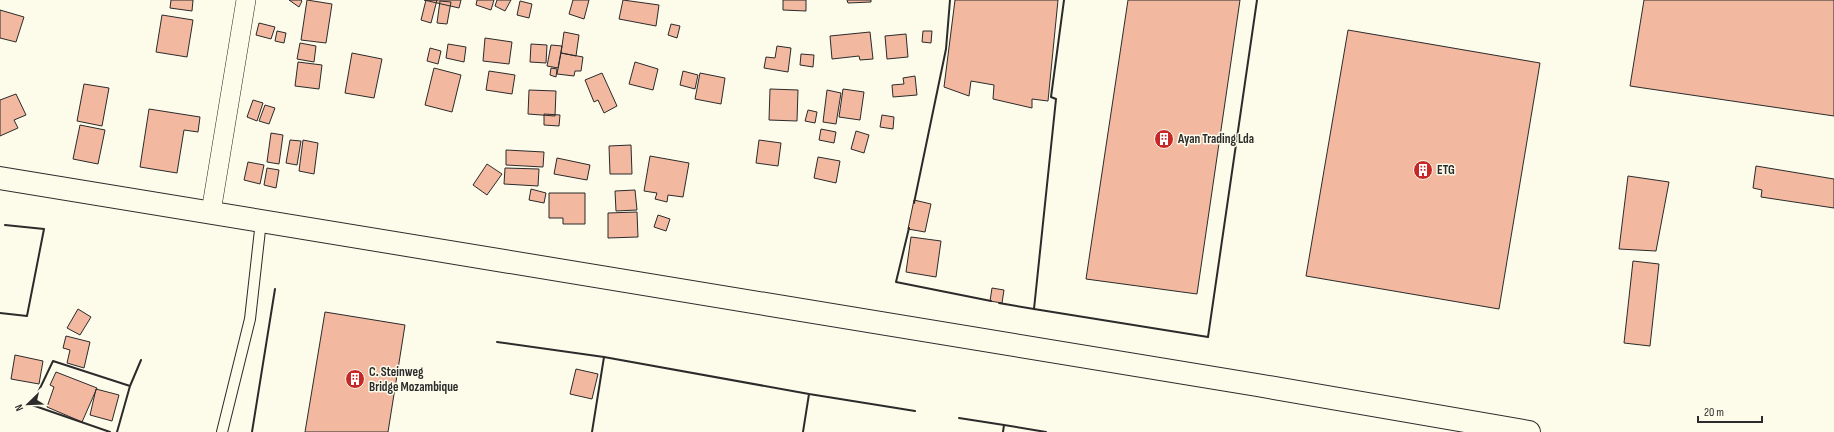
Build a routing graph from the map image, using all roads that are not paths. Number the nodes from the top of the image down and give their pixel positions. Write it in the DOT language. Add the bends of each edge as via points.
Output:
graph roads {
  1 [pos="246,0"];
  2 [pos="0,178"];
  3 [pos="211,212"];
  4 [pos="261,221"];
  5 [pos="222,432"];
  6 [pos="1529,432"];
  1 -- 3 [label="street"];
  2 -- 3 [label="main road"];
  3 -- 4 [label="main road"];
  4 -- 5 [label="lane" via="250,319"];
  4 -- 6 [label="main road" via="1257,384"];
}
